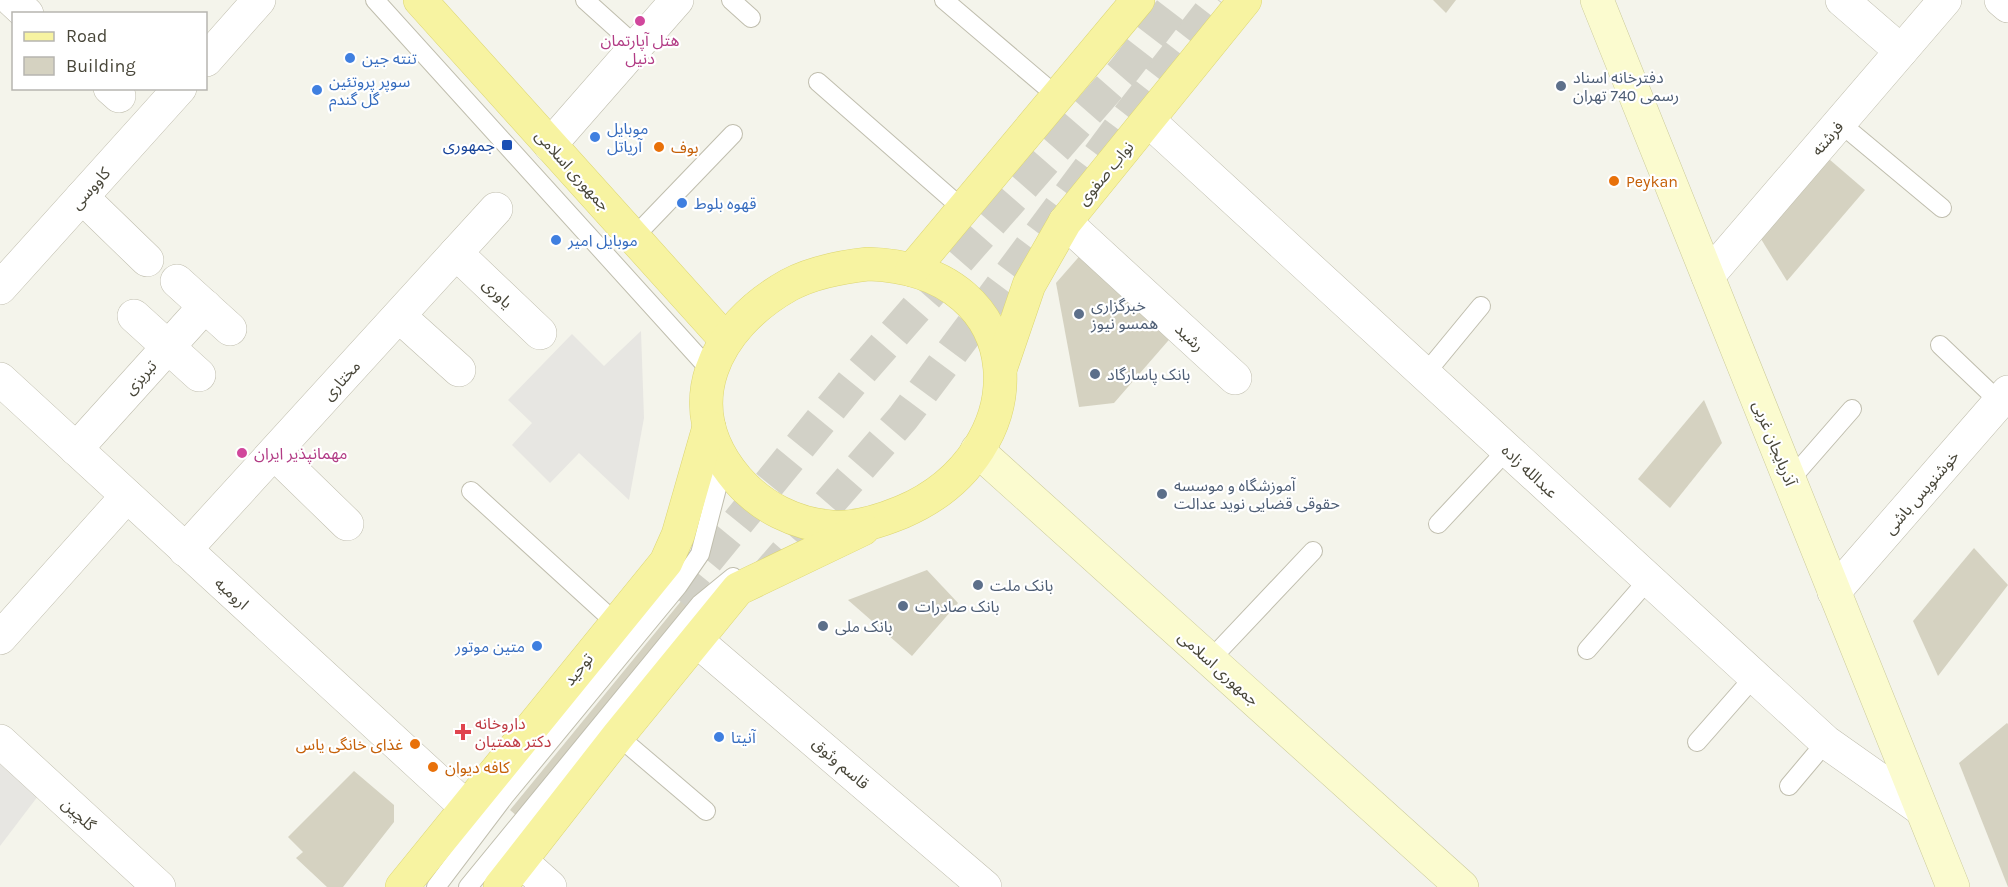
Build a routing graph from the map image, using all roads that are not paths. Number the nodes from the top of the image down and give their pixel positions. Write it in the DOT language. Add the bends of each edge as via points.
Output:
graph roads {
  1 [pos="12,0"];
  2 [pos="259,0"];
  3 [pos="375,0"];
  4 [pos="420,0"];
  5 [pos="585,0"];
  6 [pos="677,0"];
  7 [pos="731,0"];
  8 [pos="944,0"];
  9 [pos="1138,0"];
  10 [pos="1245,0"];
  11 [pos="1597,0"];
  12 [pos="1842,0"];
  13 [pos="1945,0"];
  14 [pos="2001,0"];
  15 [pos="2008,6"];
  16 [pos="25,12"];
  17 [pos="751,18"];
  18 [pos="636,46"];
  19 [pos="1901,51"];
  20 [pos="207,59"];
  21 [pos="818,82"];
  22 [pos="178,90"];
  23 [pos="1058,97"];
  24 [pos="1149,121"];
  25 [pos="1840,123"];
  26 [pos="734,134"];
  27 [pos="550,145"];
  28 [pos="82,197"];
  29 [pos="1942,208"];
  30 [pos="496,209"];
  31 [pos="964,210"];
  32 [pos="1065,222"];
  33 [pos="634,237"];
  34 [pos="456,253"];
  35 [pos="147,260"];
  36 [pos="912,270"];
  37 [pos="1708,276"];
  38 [pos="177,281"];
  39 [pos="0,288"];
  40 [pos="205,306"];
  41 [pos="1481,306"];
  42 [pos="134,316"];
  43 [pos="399,316"];
  44 [pos="230,329"];
  45 [pos="540,333"];
  46 [pos="726,340"];
  47 [pos="1940,345"];
  48 [pos="168,347"];
  49 [pos="1001,368"];
  50 [pos="459,370"];
  51 [pos="711,371"];
  52 [pos="1425,374"];
  53 [pos="199,375"];
  54 [pos="1235,378"];
  55 [pos="3,388"];
  56 [pos="2005,402"];
  57 [pos="1852,409"];
  58 [pos="709,427"];
  59 [pos="76,449"];
  60 [pos="977,450"];
  61 [pos="1507,450"];
  62 [pos="274,453"];
  63 [pos="724,461"];
  64 [pos="1790,480"];
  65 [pos="471,491"];
  66 [pos="127,496"];
  67 [pos="884,519"];
  68 [pos="347,524"];
  69 [pos="1438,524"];
  70 [pos="833,527"];
  71 [pos="185,550"];
  72 [pos="1313,551"];
  73 [pos="1648,580"];
  74 [pos="1834,592"];
  75 [pos="616,623"];
  76 [pos="0,638"];
  77 [pos="696,640"];
  78 [pos="1587,650"];
  79 [pos="1210,660"];
  80 [pos="1754,677"];
  81 [pos="618,736"];
  82 [pos="0,741"];
  83 [pos="1697,742"];
  84 [pos="1826,742"];
  85 [pos="1789,786"];
  86 [pos="465,807"];
  87 [pos="1921,809"];
  88 [pos="706,811"];
  89 [pos="521,861"];
  90 [pos="159,887"];
  91 [pos="402,887"];
  92 [pos="436,887"];
  93 [pos="468,887"];
  94 [pos="500,887"];
  95 [pos="550,887"];
  96 [pos="985,887"];
  97 [pos="1462,887"];
  98 [pos="1953,887"];
  1 -- 16 [label="street"];
  2 -- 20 [label="street"];
  3 -- 51 [label="lane"];
  4 -- 27 [label="main road, جمهوری اسلامی"];
  5 -- 18 [label="lane"];
  6 -- 18 [label="street"];
  7 -- 17 [label="lane"];
  8 -- 23 [label="lane"];
  9 -- 23 [label="main road"];
  10 -- 24 [label="main road, نواب صفوی"];
  11 -- 37 [label="main road, آذربایجان غربی"];
  12 -- 19 [label="street"];
  13 -- 19 [label="street, فرشته"];
  14 -- 15 [label="street"];
  18 -- 27 [label="street"];
  19 -- 25 [label="street, فرشته"];
  21 -- 31 [label="lane"];
  22 -- 28 [label="street, کاووسی"];
  23 -- 31 [label="main road"];
  24 -- 32 [label="main road, نواب صفوی"];
  24 -- 52 [label="street, عبدالله زاده"];
  25 -- 29 [label="lane"];
  25 -- 37 [label="street, فرشته"];
  26 -- 33 [label="lane"];
  27 -- 33 [label="main road, جمهوری اسلامی"];
  28 -- 35 [label="street"];
  28 -- 39 [label="street, کاووسی"];
  30 -- 34 [label="street, مختاری"];
  31 -- 36 [label="main road"];
  32 -- 49 [label="main road, نواب صفوی" via="1029,285"];
  32 -- 54 [label="street, رشید"];
  33 -- 46 [label="main road, جمهوری اسلامی"];
  34 -- 43 [label="street, مختاری"];
  34 -- 45 [label="street, یاوری"];
  36 -- 46 [label="main road" via="868,264 816,274 767,299"];
  36 -- 49 [label="main road" via="947,285 980,312 997,346"];
  37 -- 64 [label="main road, آذربایجان غربی"];
  38 -- 40 [label="street"];
  40 -- 44 [label="street"];
  40 -- 48 [label="street, تبریزی"];
  41 -- 52 [label="lane"];
  42 -- 48 [label="street"];
  43 -- 50 [label="street"];
  43 -- 62 [label="street, مختاری"];
  46 -- 51 [label="main road"];
  47 -- 56 [label="lane"];
  48 -- 53 [label="street"];
  48 -- 59 [label="street, تبریزی"];
  49 -- 60 [label="main road" via="997,405"];
  51 -- 58 [label="main road" via="706,408"];
  52 -- 61 [label="street, عبدالله زاده"];
  55 -- 59 [label="street, ارومیه"];
  56 -- 74 [label="street, خوشنویس باشی"];
  57 -- 64 [label="lane"];
  58 -- 63 [label="main road"];
  58 -- 75 [label="main road, توحید" via="678,535 666,562"];
  59 -- 66 [label="street, ارومیه"];
  60 -- 67 [label="main road" via="946,485 916,506"];
  60 -- 79 [label="main road, جمهوری اسلامی"];
  61 -- 69 [label="lane"];
  61 -- 73 [label="street, عبدالله زاده"];
  62 -- 68 [label="street"];
  62 -- 71 [label="street, مختاری"];
  63 -- 70 [label="main road" via="743,485 780,513 804,523"];
  63 -- 92 [label="lane" via="700,554"];
  64 -- 74 [label="main road, آذربایجان غربی"];
  65 -- 75 [label="lane"];
  66 -- 71 [label="street, ارومیه"];
  66 -- 76 [label="street"];
  67 -- 70 [label="main road" via="859,526"];
  67 -- 77 [label="main road" via="738,589"];
  70 -- 93 [label="lane" via="729,579 700,604"];
  71 -- 86 [label="street, ارومیه"];
  72 -- 79 [label="lane"];
  73 -- 78 [label="lane"];
  73 -- 80 [label="street, عبدالله زاده"];
  74 -- 87 [label="main road, آذربایجان غربی"];
  75 -- 86 [label="main road, توحید"];
  77 -- 81 [label="main road"];
  77 -- 96 [label="street, قاسم وثوق"];
  79 -- 97 [label="main road, جمهوری اسلامی"];
  80 -- 83 [label="lane"];
  80 -- 84 [label="street, عبدالله زاده"];
  81 -- 88 [label="lane"];
  81 -- 89 [label="main road"];
  82 -- 90 [label="street, گلچین"];
  84 -- 85 [label="lane"];
  84 -- 87 [label="street, عبدالله زاده"];
  86 -- 91 [label="main road, توحید"];
  87 -- 98 [label="main road, آذربایجان غربی"];
  89 -- 94 [label="main road"];
  89 -- 95 [label="street"];
}
